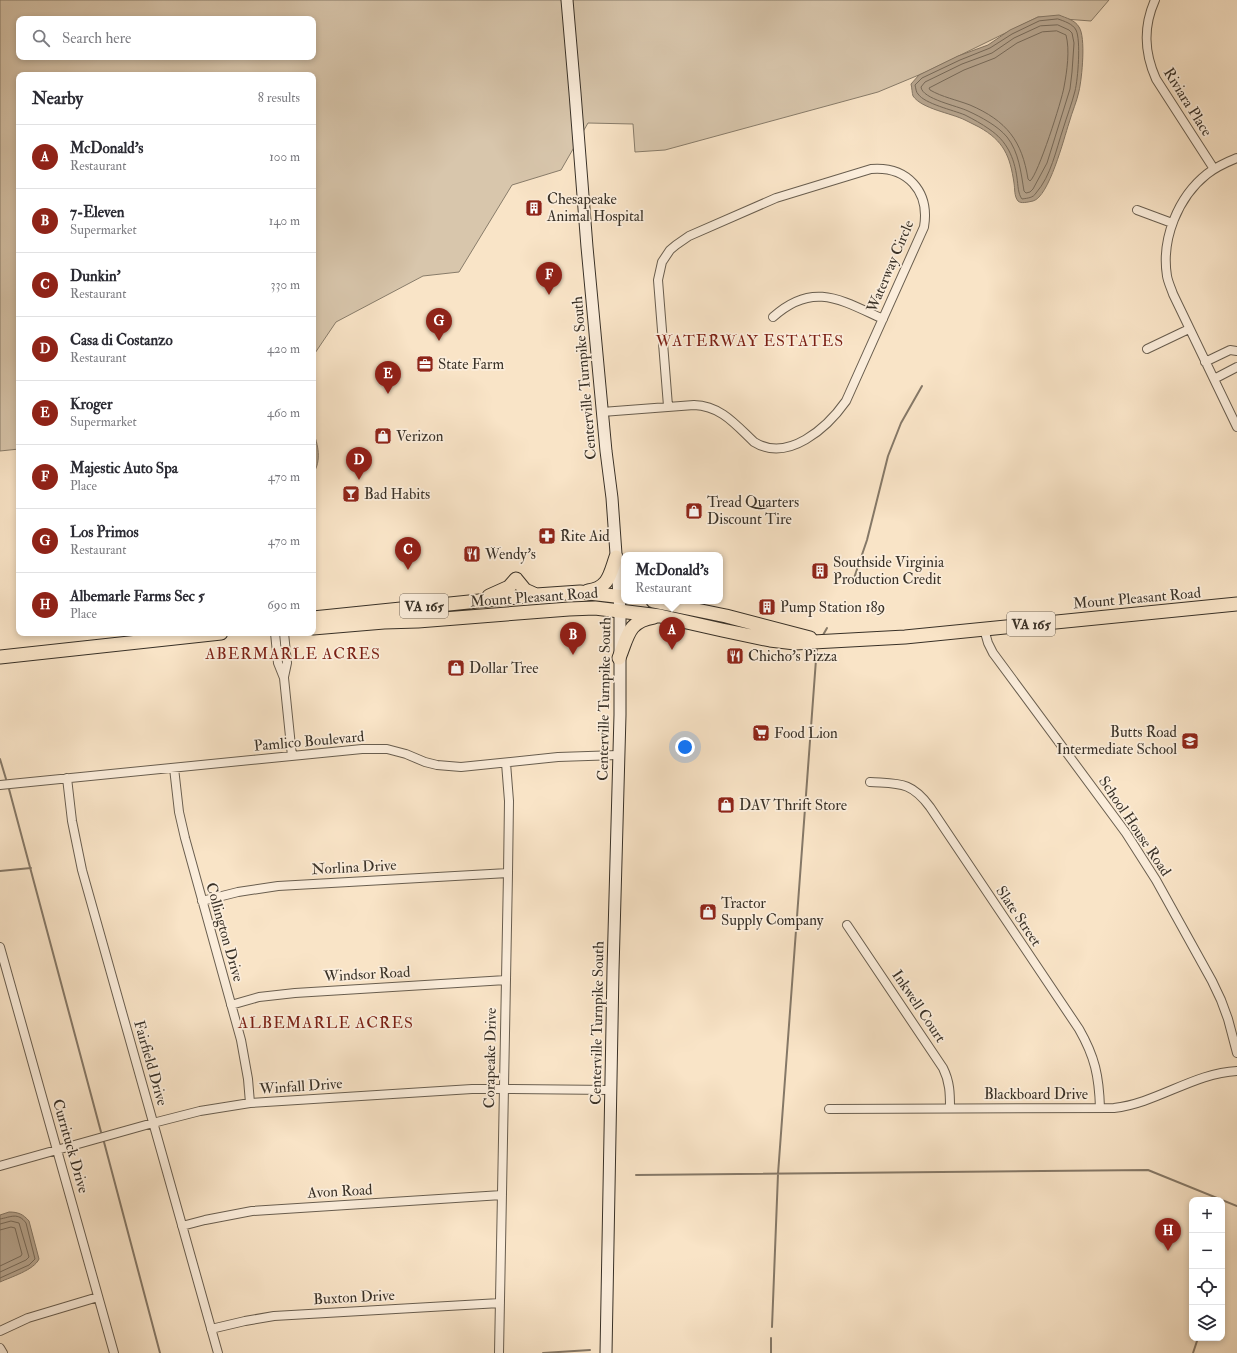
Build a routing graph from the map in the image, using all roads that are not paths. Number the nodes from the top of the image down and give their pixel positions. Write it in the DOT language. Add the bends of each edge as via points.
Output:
graph roads {
  1 [pos="566,0"];
  2 [pos="1155,0"];
  3 [pos="1237,158"];
  4 [pos="1214,169"];
  5 [pos="1138,210"];
  6 [pos="1172,223"];
  7 [pos="773,317"];
  8 [pos="883,319"];
  9 [pos="1189,329"];
  10 [pos="1147,349"];
  11 [pos="1237,351"];
  12 [pos="1206,362"];
  13 [pos="1237,367"];
  14 [pos="1214,379"];
  15 [pos="668,406"];
  16 [pos="602,412"];
  17 [pos="1237,427"];
  18 [pos="616,557"];
  19 [pos="621,590"];
  20 [pos="580,592"];
  21 [pos="536,595"];
  22 [pos="621,596"];
  23 [pos="477,601"];
  24 [pos="621,603"];
  25 [pos="668,604"];
  26 [pos="1237,604"];
  27 [pos="620,610"];
  28 [pos="660,616"];
  29 [pos="474,617"];
  30 [pos="316,618"];
  31 [pos="316,628"];
  32 [pos="984,629"];
  33 [pos="192,636"];
  34 [pos="275,636"];
  35 [pos="284,636"];
  36 [pos="826,641"];
  37 [pos="0,657"];
  38 [pos="619,658"];
  39 [pos="284,678"];
  40 [pos="618,755"];
  41 [pos="292,756"];
  42 [pos="506,763"];
  43 [pos="174,768"];
  44 [pos="67,778"];
  45 [pos="870,782"];
  46 [pos="0,785"];
  47 [pos="508,873"];
  48 [pos="202,901"];
  49 [pos="847,925"];
  50 [pos="0,947"];
  51 [pos="506,980"];
  52 [pos="231,1005"];
  53 [pos="1237,1053"];
  54 [pos="1237,1071"];
  55 [pos="504,1089"];
  56 [pos="611,1090"];
  57 [pos="250,1103"];
  58 [pos="950,1108"];
  59 [pos="1100,1108"];
  60 [pos="829,1109"];
  61 [pos="153,1123"];
  62 [pos="57,1150"];
  63 [pos="0,1166"];
  64 [pos="502,1195"];
  65 [pos="182,1226"];
  66 [pos="98,1297"];
  67 [pos="500,1303"];
  68 [pos="211,1329"];
  69 [pos="0,1331"];
  70 [pos="0,1348"];
  71 [pos="3,1353"];
  72 [pos="114,1353"];
  73 [pos="218,1353"];
  74 [pos="499,1353"];
  75 [pos="606,1353"];
  1 -- 16 [label="main road, Centerville Turnpike South"];
  2 -- 4 [label="street, Riviara Place" via="1146,35 1150,66"];
  3 -- 4 [label="street"];
  4 -- 6 [label="street" via="1193,188"];
  5 -- 6 [label="street"];
  6 -- 9 [label="street" via="1166,262 1167,277 1172,294"];
  7 -- 8 [label="street" via="796,301 818,296 842,300"];
  8 -- 15 [label="street, Waterway Circle" via="846,401 838,413 823,427 796,444 779,448 766,447 754,442 726,416 710,407"];
  8 -- 15 [label="street, Waterway Circle" via="924,227 926,214 923,200 920,192 910,181 892,170 871,169 758,205 682,240 670,250 662,262 659,292"];
  9 -- 10 [label="street"];
  9 -- 12 [label="street"];
  11 -- 12 [label="street" via="1230,350"];
  12 -- 14 [label="street"];
  13 -- 14 [label="street"];
  14 -- 17 [label="street"];
  15 -- 16 [label="street, Waterway Circle"];
  16 -- 18 [label="main road, Centerville Turnpike South"];
  18 -- 19 [label="main road, Centerville Turnpike South"];
  18 -- 20 [label="highway" via="604,585 596,590"];
  20 -- 21 [label="highway, Mount Pleasant Road / VA 165"];
  20 -- 22 [label="highway, Mount Pleasant Road / VA 165"];
  21 -- 23 [label="highway, Mount Pleasant Road / VA 165"];
  21 -- 23 [label="highway" via="525,590 516,579 509,587"];
  23 -- 29 [label="highway"];
  23 -- 30 [label="highway, Mount Pleasant Road / VA 165"];
  24 -- 27 [label="main road, Centerville Turnpike South"];
  25 -- 36 [label="highway, Mount Pleasant Road / VA 165"];
  26 -- 32 [label="highway, Mount Pleasant Road / VA 165"];
  27 -- 28 [label="highway, Mount Pleasant Road / VA 165"];
  27 -- 29 [label="highway, Mount Pleasant Road / VA 165" via="569,609"];
  27 -- 38 [label="main road, Centerville Turnpike South"];
  28 -- 36 [label="highway, Mount Pleasant Road / VA 165" via="770,640 795,643"];
  28 -- 38 [label="highway" via="645,618 636,623 628,634"];
  29 -- 31 [label="highway, Mount Pleasant Road / VA 165"];
  32 -- 36 [label="highway, Mount Pleasant Road / VA 165"];
  32 -- 53 [label="street, School House Road" via="993,654 1126,833 1156,880 1221,1000"];
  33 -- 37 [label="highway"];
  34 -- 39 [label="street" via="278,663"];
  35 -- 39 [label="street" via="287,663"];
  38 -- 40 [label="main road, Centerville Turnpike South"];
  39 -- 41 [label="street"];
  40 -- 42 [label="street, Pamlico Boulevard" via="558,757"];
  40 -- 56 [label="main road, Centerville Turnpike South"];
  41 -- 42 [label="street, Pamlico Boulevard" via="372,748 386,749 450,767"];
  41 -- 43 [label="street, Pamlico Boulevard"];
  42 -- 47 [label="street, Corapeake Drive" via="509,808"];
  43 -- 44 [label="street, Pamlico Boulevard"];
  43 -- 48 [label="street, Collington Drive" via="180,818"];
  44 -- 46 [label="street, Pamlico Boulevard"];
  44 -- 61 [label="street, Fairfield Drive" via="82,870"];
  45 -- 59 [label="street, Slate Street" via="899,784 911,788 930,807 1082,1036 1096,1068"];
  47 -- 48 [label="street, Norlina Drive" via="278,886"];
  47 -- 51 [label="street, Corapeake Drive"];
  48 -- 52 [label="street, Collington Drive"];
  49 -- 58 [label="street, Inkwell Court" via="947,1075"];
  50 -- 62 [label="street, Currituck Drive"];
  51 -- 52 [label="street, Windsor Road" via="295,992 259,997"];
  51 -- 55 [label="street, Corapeake Drive"];
  52 -- 57 [label="street, Collington Drive" via="241,1040"];
  54 -- 59 [label="street, Blackboard Drive" via="1207,1077 1131,1105"];
  55 -- 56 [label="street, Winfall Drive"];
  55 -- 57 [label="street, Winfall Drive"];
  55 -- 64 [label="street, Corapeake Drive"];
  56 -- 75 [label="main road, Centerville Turnpike South"];
  57 -- 61 [label="street, Winfall Drive" via="200,1111"];
  58 -- 59 [label="street, Blackboard Drive"];
  58 -- 60 [label="street, Blackboard Drive"];
  61 -- 62 [label="street, Winfall Drive"];
  61 -- 65 [label="street, Fairfield Drive"];
  62 -- 63 [label="street, Winfall Drive"];
  62 -- 66 [label="street, Currituck Drive"];
  64 -- 65 [label="street, Avon Road" via="259,1210"];
  64 -- 67 [label="street, Corapeake Drive"];
  65 -- 68 [label="street, Fairfield Drive"];
  66 -- 69 [label="street" via="28,1318"];
  66 -- 72 [label="street, Currituck Drive"];
  67 -- 68 [label="street, Buxton Drive" via="274,1316"];
  67 -- 74 [label="street, Corapeake Drive"];
  68 -- 73 [label="street, Fairfield Drive"];
  70 -- 71 [label="street"];
}
